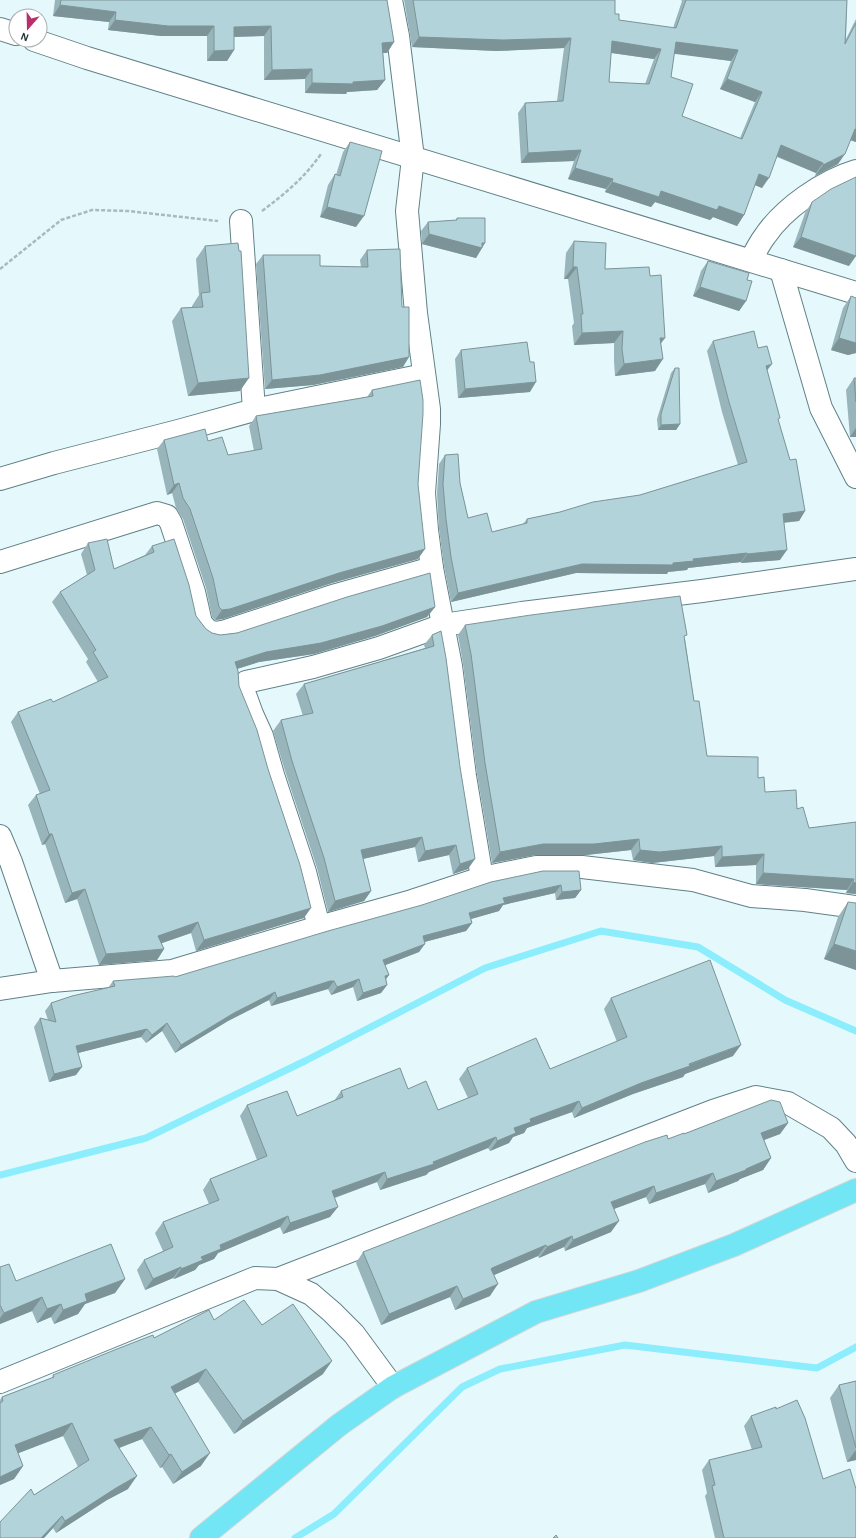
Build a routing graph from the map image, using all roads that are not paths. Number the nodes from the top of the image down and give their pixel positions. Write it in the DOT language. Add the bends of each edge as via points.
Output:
graph roads {
  1 [pos="392,0"];
  2 [pos="48,45"];
  3 [pos="413,158"];
  4 [pos="856,171"];
  5 [pos="241,221"];
  6 [pos="751,260"];
  7 [pos="781,270"];
  8 [pos="856,293"];
  9 [pos="424,376"];
  10 [pos="254,410"];
  11 [pos="856,477"];
  12 [pos="0,479"];
  13 [pos="0,562"];
  14 [pos="432,568"];
  15 [pos="856,569"];
  16 [pos="443,625"];
  17 [pos="0,836"];
  18 [pos="482,878"];
  19 [pos="856,907"];
  20 [pos="319,927"];
  21 [pos="52,982"];
  22 [pos="0,989"];
  23 [pos="856,1161"];
  24 [pos="856,1190"];
  25 [pos="278,1279"];
  26 [pos="0,1382"];
  27 [pos="393,1387"];
  28 [pos="201,1538"];
  1 -- 3 [label="street"];
  2 -- 3 [label="street"];
  3 -- 6 [label="street"];
  3 -- 9 [label="street" via="407,211"];
  4 -- 6 [label="street" via="822,185 785,213 765,236"];
  5 -- 10 [label="street"];
  6 -- 7 [label="street"];
  7 -- 8 [label="street"];
  7 -- 11 [label="street" via="821,408"];
  9 -- 10 [label="street"];
  9 -- 14 [label="street" via="429,424 424,493"];
  10 -- 12 [label="street"];
  13 -- 14 [label="street" via="150,515 162,514 167,516 171,523 194,592 201,623 208,631 216,633"];
  14 -- 16 [label="street"];
  15 -- 16 [label="street"];
  16 -- 18 [label="street"];
  16 -- 20 [label="street" via="379,648 313,667 256,679 243,685 305,872"];
  17 -- 21 [label="street"];
  18 -- 19 [label="street" via="536,867 582,867 694,880 751,896"];
  18 -- 20 [label="street" via="412,902"];
  20 -- 21 [label="street" via="172,971"];
  21 -- 22 [label="street"];
  23 -- 25 [label="street" via="846,1144 831,1128 788,1103 756,1097 713,1111"];
  24 -- 27 [label="main road" via="734,1245 639,1281 536,1312"];
  25 -- 26 [label="street" via="255,1278"];
  25 -- 27 [label="street" via="311,1294 332,1312 354,1334"];
  27 -- 28 [label="main road" via="339,1425"];
}
